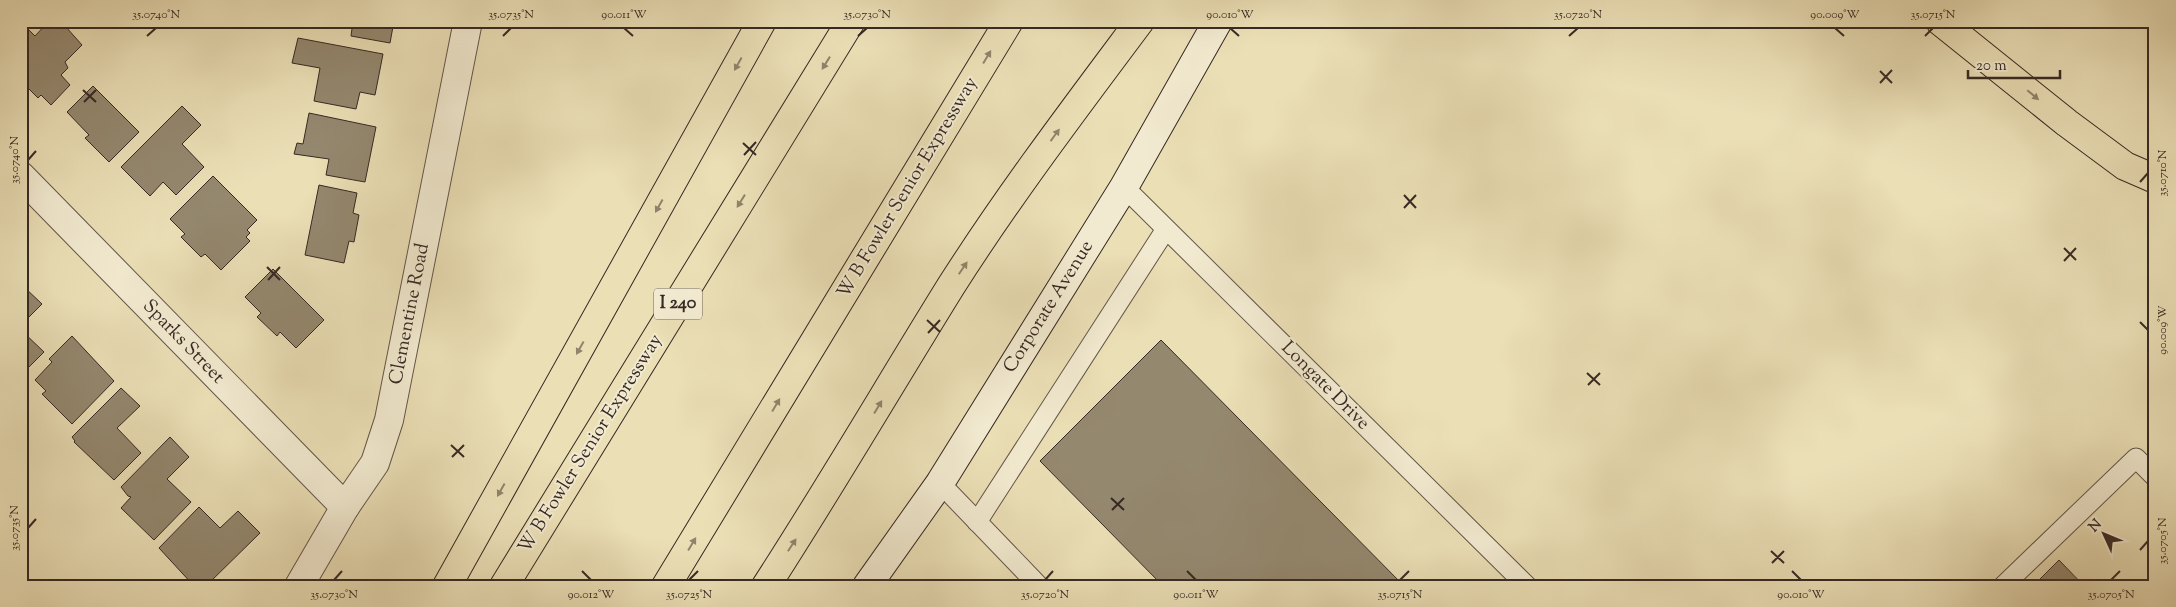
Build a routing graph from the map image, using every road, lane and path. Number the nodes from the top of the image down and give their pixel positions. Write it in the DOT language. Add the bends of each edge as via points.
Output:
graph roads {
  1 [pos="468,21"];
  2 [pos="762,21"];
  3 [pos="851,21"];
  4 [pos="1009,21"];
  5 [pos="1140,21"];
  6 [pos="1218,21"];
  7 [pos="1940,21"];
  8 [pos="21,176"];
  9 [pos="2155,179"];
  10 [pos="1124,187"];
  11 [pos="1166,229"];
  12 [pos="2155,477"];
  13 [pos="940,483"];
  14 [pos="345,507"];
  15 [pos="977,522"];
  16 [pos="299,586"];
  17 [pos="447,586"];
  18 [pos="504,586"];
  19 [pos="666,586"];
  20 [pos="766,586"];
  21 [pos="867,586"];
  22 [pos="1039,586"];
  23 [pos="1526,586"];
  24 [pos="2003,586"];
  1 -- 14 [label="street, Clementine Road" via="389,420 375,463"];
  2 -- 17 [label="highway, one-way"];
  3 -- 18 [label="highway, W B Fowler Senior Expressway / I 240, one-way"];
  19 -- 4 [label="highway, W B Fowler Senior Expressway, one-way"];
  20 -- 5 [label="highway, one-way" via="967,263 1030,170"];
  6 -- 10 [label="street, Corporate Avenue"];
  7 -- 9 [label="highway, one-way" via="2125,166"];
  8 -- 14 [label="street, Sparks Street"];
  10 -- 11 [label="lane, Longate Drive"];
  10 -- 13 [label="street, Corporate Avenue"];
  11 -- 15 [label="lane"];
  11 -- 23 [label="lane, Longate Drive"];
  12 -- 24 [label="lane" via="2136,458"];
  13 -- 15 [label="lane"];
  13 -- 21 [label="street, Corporate Avenue"];
  14 -- 16 [label="street, Clementine Road"];
  15 -- 22 [label="lane"];
}
